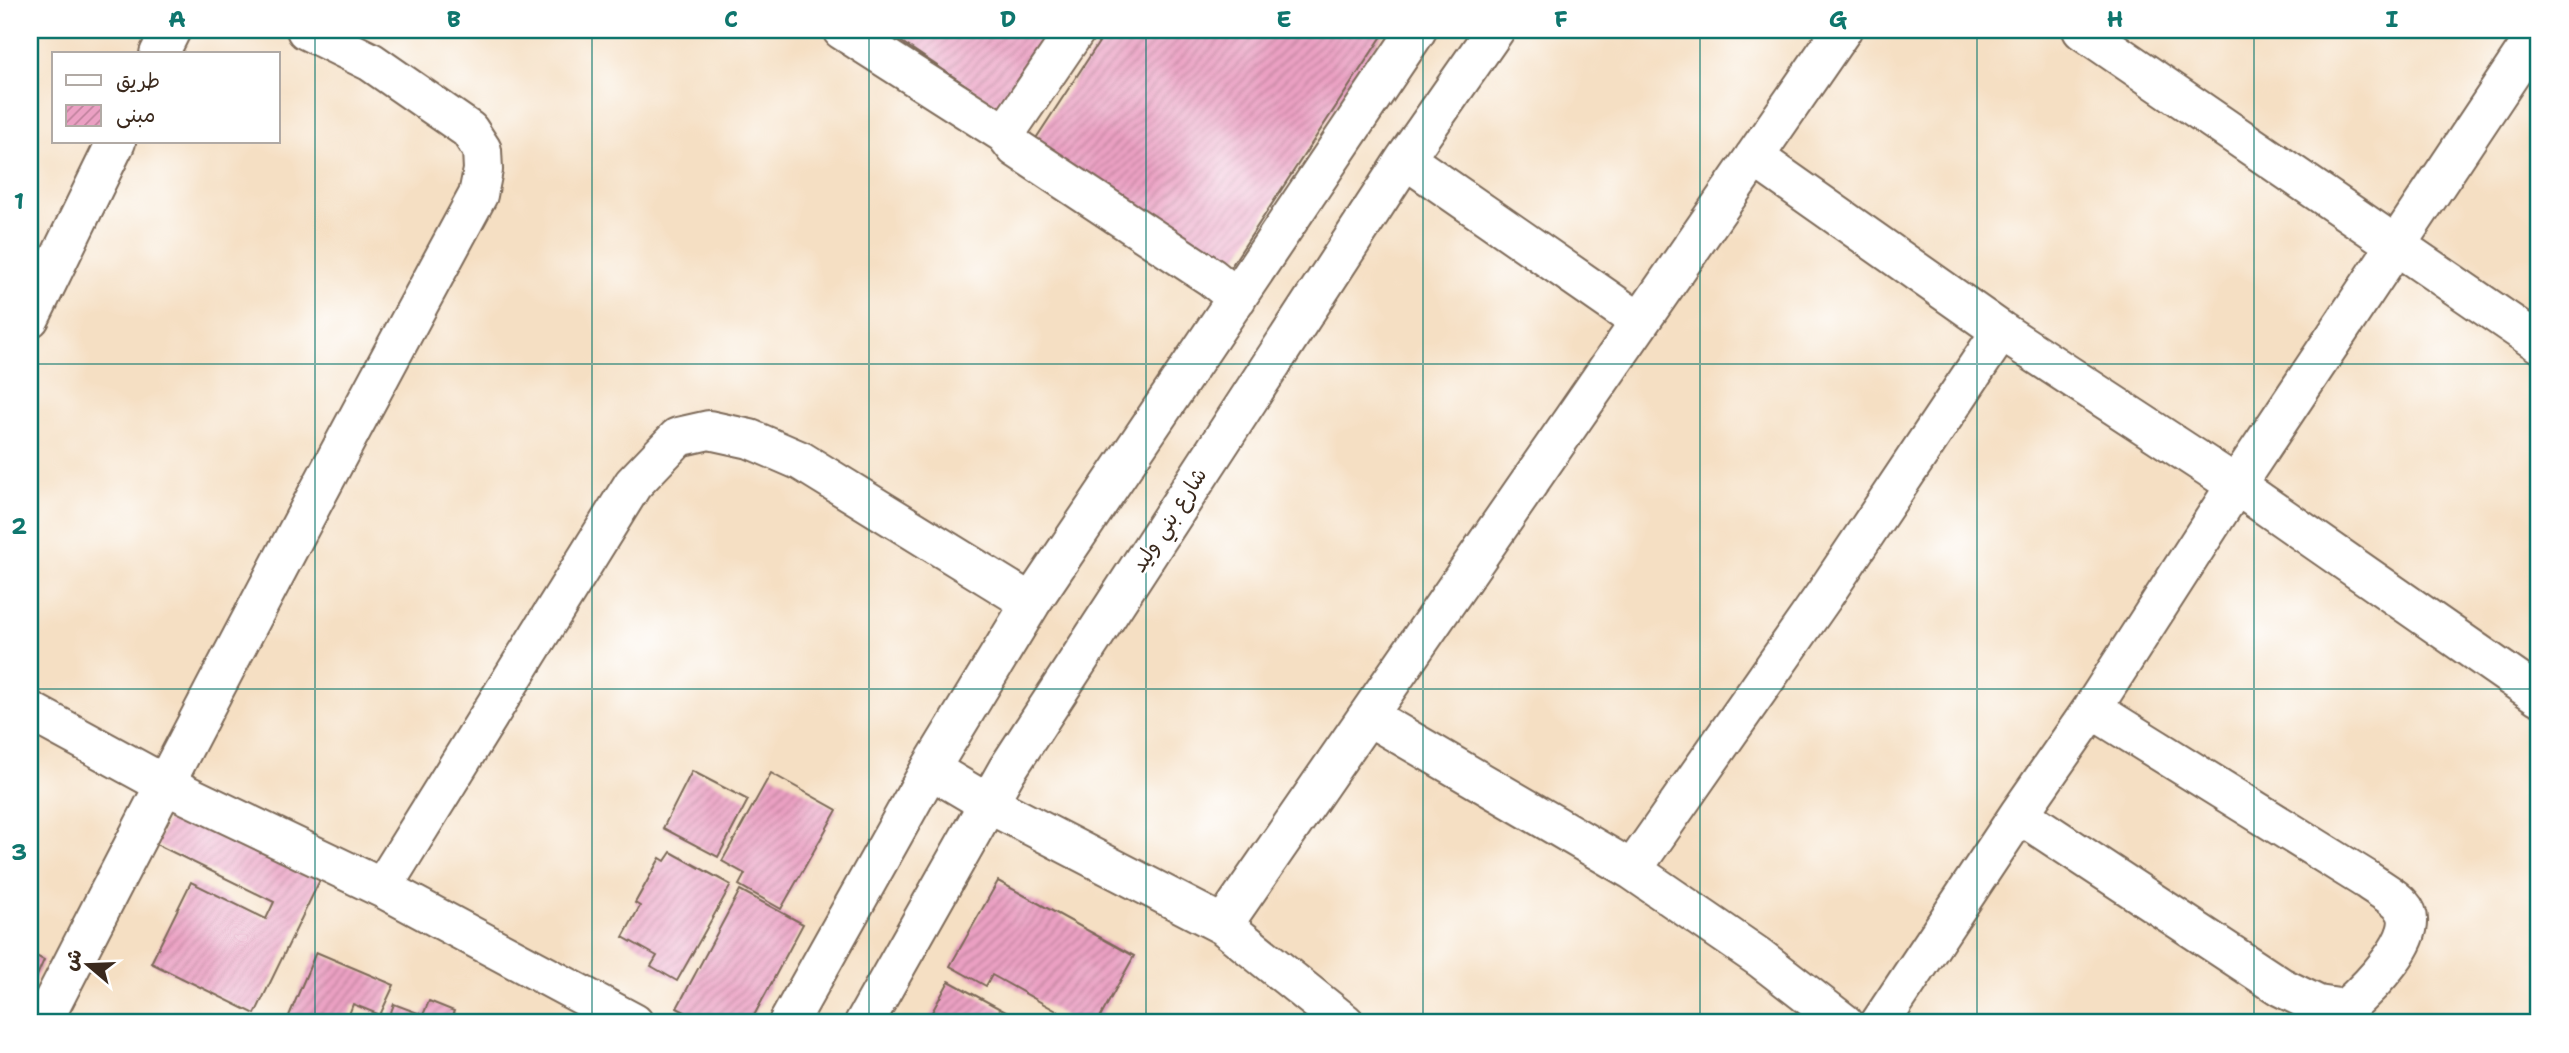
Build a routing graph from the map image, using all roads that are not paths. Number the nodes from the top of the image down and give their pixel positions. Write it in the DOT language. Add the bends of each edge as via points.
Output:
graph roads {
  1 [pos="171,30"];
  2 [pos="306,30"];
  3 [pos="842,30"];
  4 [pos="1076,30"];
  5 [pos="1417,30"];
  6 [pos="1495,30"];
  7 [pos="1842,30"];
  8 [pos="2082,30"];
  9 [pos="2539,31"];
  10 [pos="160,52"];
  11 [pos="1005,134"];
  12 [pos="115,144"];
  13 [pos="1754,157"];
  14 [pos="1405,159"];
  15 [pos="2396,246"];
  16 [pos="1237,298"];
  17 [pos="30,318"];
  18 [pos="1640,322"];
  19 [pos="2001,331"];
  20 [pos="2539,343"];
  21 [pos="2236,485"];
  22 [pos="1031,603"];
  23 [pos="2539,696"];
  24 [pos="2092,709"];
  25 [pos="30,711"];
  26 [pos="1368,716"];
  27 [pos="930,769"];
  28 [pos="164,784"];
  29 [pos="989,804"];
  30 [pos="2019,814"];
  31 [pos="1632,870"];
  32 [pos="382,888"];
  33 [pos="1223,925"];
  34 [pos="42,1023"];
  35 [pos="634,1023"];
  36 [pos="788,1023"];
  37 [pos="864,1023"];
  38 [pos="1345,1023"];
  39 [pos="1844,1023"];
  40 [pos="1880,1023"];
  1 -- 10 [label="street"];
  2 -- 28 [label="street" via="371,62 469,130 482,150 484,170 478,195"];
  3 -- 11 [label="street"];
  4 -- 11 [label="street"];
  5 -- 16 [label="street"];
  6 -- 14 [label="street, شارع بني وليد"];
  7 -- 13 [label="street"];
  8 -- 15 [label="street"];
  9 -- 15 [label="street"];
  11 -- 16 [label="street" via="1016,149"];
  12 -- 17 [label="street"];
  13 -- 18 [label="street"];
  13 -- 19 [label="street"];
  14 -- 18 [label="street"];
  14 -- 29 [label="street, شارع بني وليد"];
  15 -- 20 [label="street"];
  15 -- 21 [label="street"];
  16 -- 22 [label="street"];
  18 -- 26 [label="street"];
  19 -- 21 [label="street"];
  19 -- 31 [label="street"];
  21 -- 23 [label="street"];
  21 -- 24 [label="street"];
  22 -- 27 [label="street"];
  22 -- 32 [label="street" via="801,461 750,439 709,430 678,437 633,484"];
  24 -- 30 [label="street"];
  24 -- 30 [label="street" via="2403,906 2409,919 2405,939 2372,985 2345,1009 2318,1005 2281,987"];
  25 -- 28 [label="street"];
  26 -- 31 [label="street"];
  26 -- 33 [label="street"];
  27 -- 29 [label="street"];
  27 -- 36 [label="street"];
  28 -- 32 [label="street"];
  28 -- 34 [label="street"];
  29 -- 33 [label="street"];
  29 -- 37 [label="street, شارع بني وليد"];
  30 -- 40 [label="street"];
  31 -- 39 [label="street" via="1760,958"];
  32 -- 35 [label="street"];
  33 -- 38 [label="street"];
}
